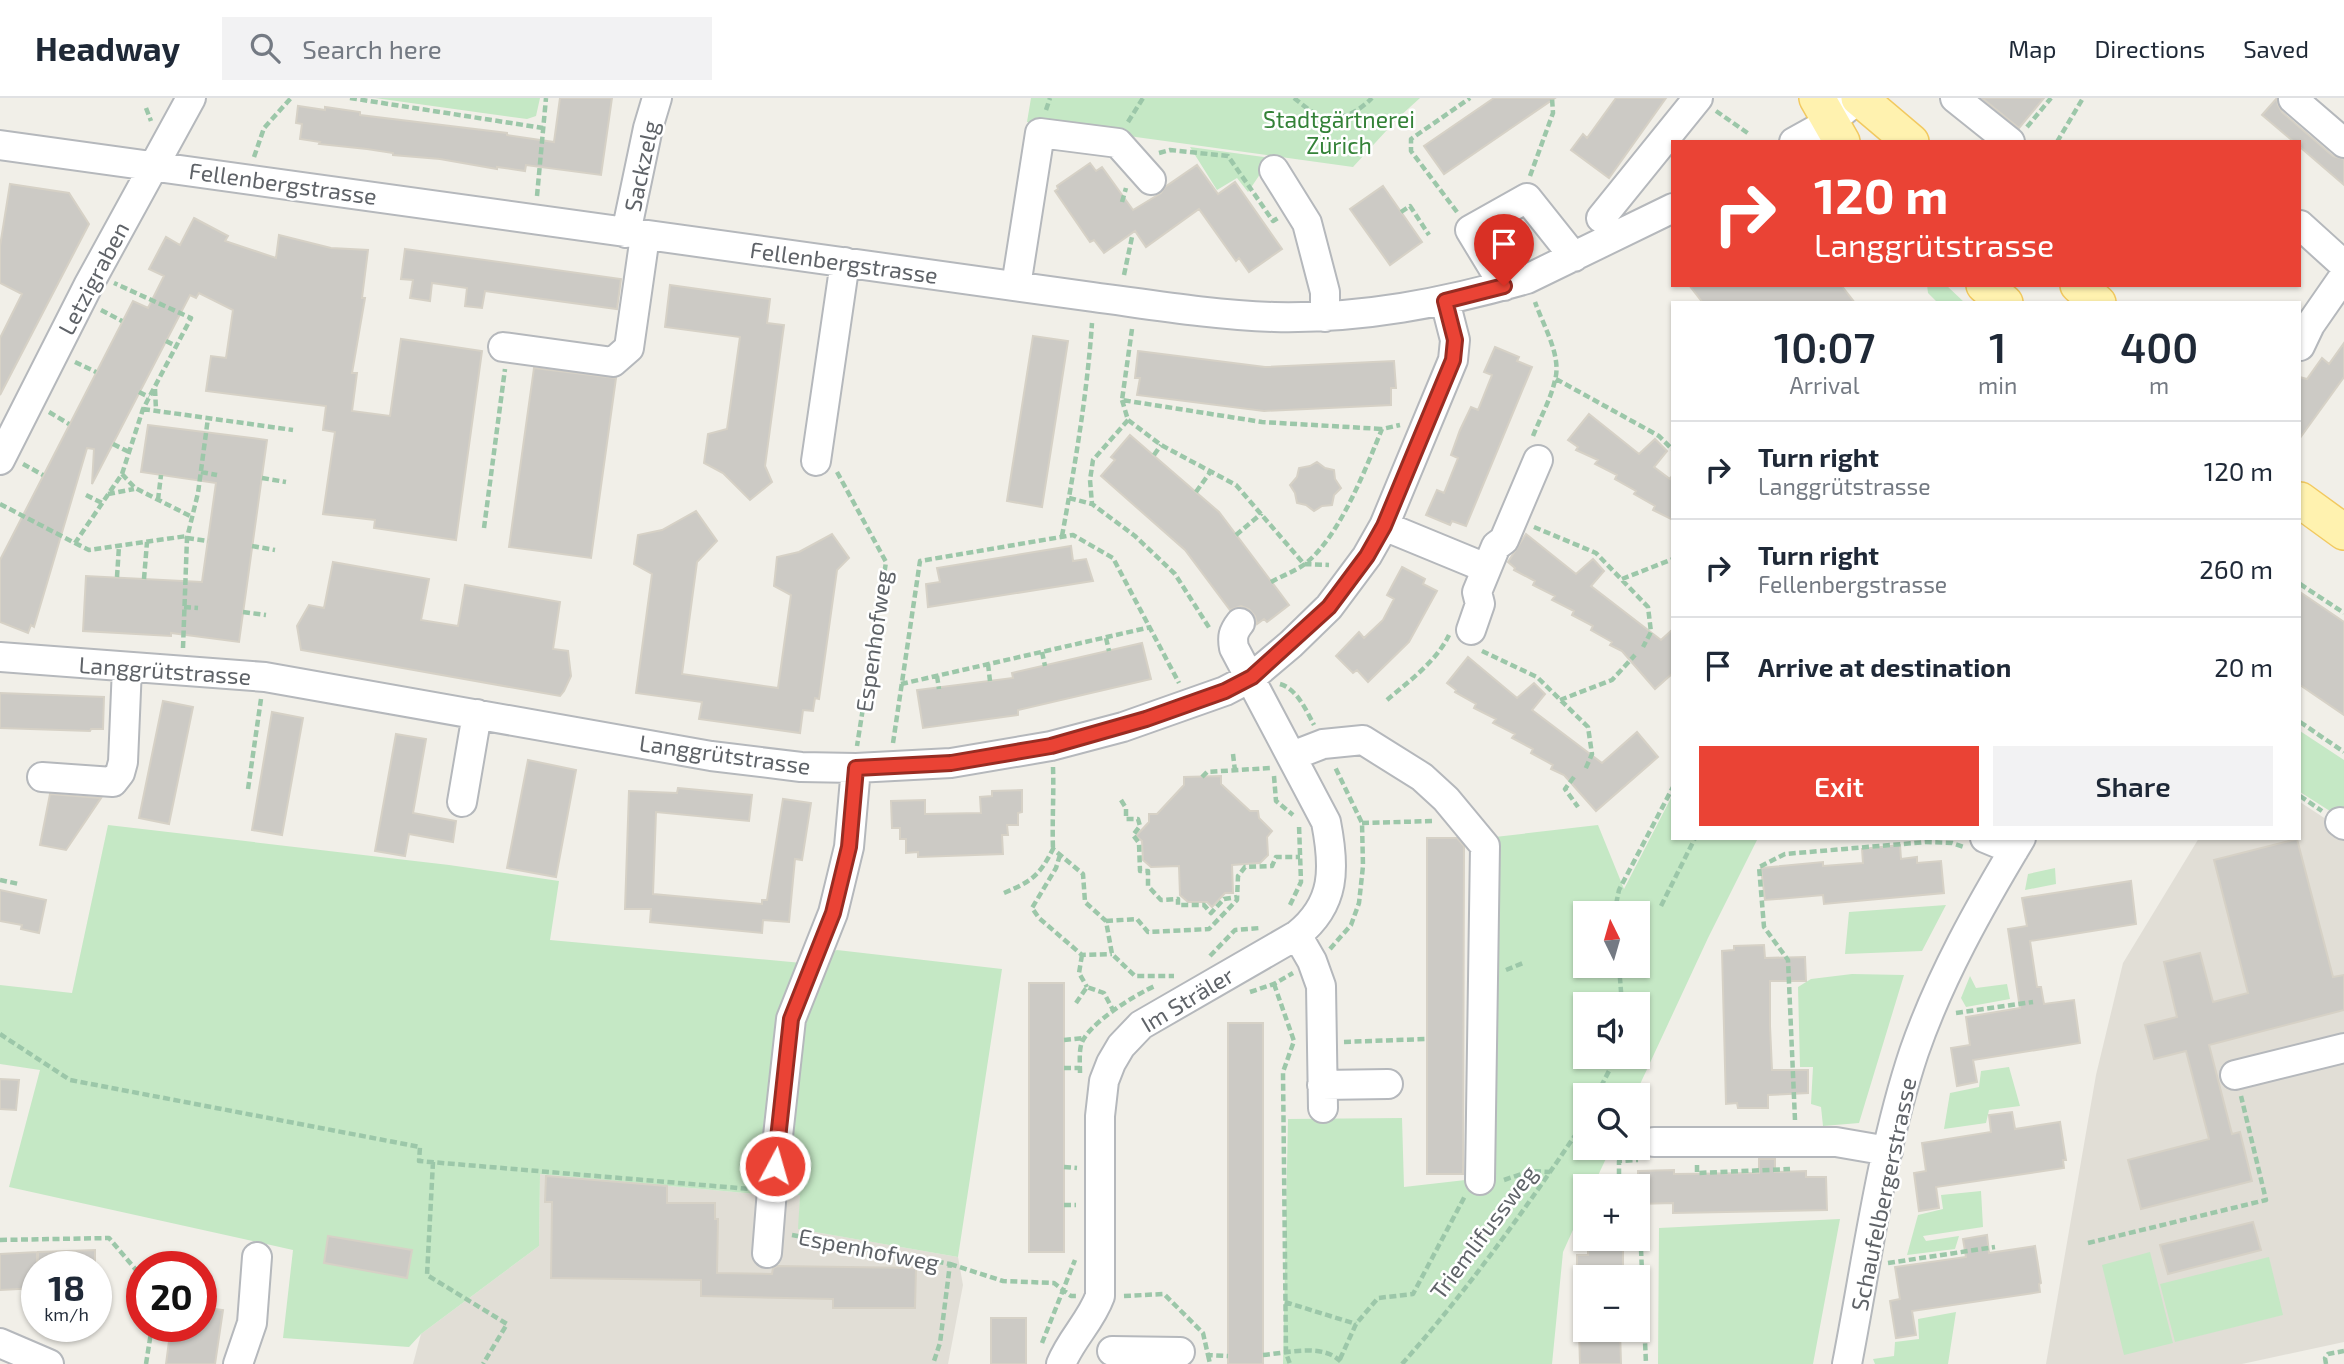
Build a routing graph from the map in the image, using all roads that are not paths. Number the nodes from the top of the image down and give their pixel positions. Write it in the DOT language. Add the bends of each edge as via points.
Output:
graph roads {
  1 [pos="191,98"];
  2 [pos="657,98"];
  3 [pos="1859,98"];
  4 [pos="1955,98"];
  5 [pos="2293,99"];
  6 [pos="1703,102"];
  7 [pos="1830,121"];
  8 [pos="1797,140"];
  9 [pos="1909,140"];
  10 [pos="2008,140"];
  11 [pos="2344,143"];
  12 [pos="0,145"];
  13 [pos="154,165"];
  14 [pos="1274,170"];
  15 [pos="1143,171"];
  16 [pos="1671,209"];
  17 [pos="1601,218"];
  18 [pos="2301,226"];
  19 [pos="636,235"];
  20 [pos="1574,257"];
  21 [pos="845,262"];
  22 [pos="2344,265"];
  23 [pos="2344,276"];
  24 [pos="1016,286"];
  25 [pos="1504,286"];
  26 [pos="1986,287"];
  27 [pos="2080,287"];
  28 [pos="1445,301"];
  29 [pos="2003,301"];
  30 [pos="2096,301"];
  31 [pos="1325,317"];
  32 [pos="2301,344"];
  33 [pos="505,347"];
  34 [pos="1533,454"];
  35 [pos="9,461"];
  36 [pos="816,461"];
  37 [pos="2301,501"];
  38 [pos="1384,526"];
  39 [pos="2344,532"];
  40 [pos="1486,568"];
  41 [pos="1240,623"];
  42 [pos="1471,638"];
  43 [pos="0,657"];
  44 [pos="127,667"];
  45 [pos="1252,677"];
  46 [pos="477,714"];
  47 [pos="856,762"];
  48 [pos="1284,762"];
  49 [pos="42,776"];
  50 [pos="462,802"];
  51 [pos="2017,844"];
  52 [pos="1978,846"];
  53 [pos="1297,935"];
  54 [pos="2344,1048"];
  55 [pos="2235,1075"];
  56 [pos="1388,1084"];
  57 [pos="1654,1143"];
  58 [pos="1888,1151"];
  59 [pos="1480,1180"];
  60 [pos="769,1242"];
  61 [pos="257,1257"];
  62 [pos="1086,1310"];
  63 [pos="0,1343"];
  64 [pos="1180,1352"];
  65 [pos="1112,1358"];
  66 [pos="49,1364"];
  67 [pos="239,1364"];
  68 [pos="1061,1364"];
  69 [pos="1847,1364"];
  1 -- 13 [label="street, Letzigraben"];
  2 -- 19 [label="street, Sackzelg" via="648,128"];
  3 -- 7 [label="street"];
  3 -- 9 [label="main road"];
  4 -- 10 [label="street"];
  5 -- 11 [label="street"];
  6 -- 17 [label="street"];
  7 -- 8 [label="street"];
  12 -- 13 [label="street, Fellenbergstrasse"];
  13 -- 19 [label="street, Fellenbergstrasse"];
  13 -- 35 [label="street, Letzigraben" via="88,286"];
  14 -- 31 [label="street" via="1307,223 1325,292"];
  15 -- 24 [label="street" via="1118,143 1040,133"];
  16 -- 20 [label="street, Fellenbergstrasse"];
  18 -- 22 [label="street"];
  19 -- 21 [label="street, Fellenbergstrasse"];
  19 -- 33 [label="street, Sackzelg" via="629,348 613,362"];
  20 -- 25 [label="street, Fellenbergstrasse"];
  20 -- 25 [label="street" via="1527,198 1470,230"];
  21 -- 24 [label="street, Fellenbergstrasse"];
  21 -- 36 [label="street"];
  23 -- 32 [label="street"];
  24 -- 31 [label="street, Fellenbergstrasse" via="1208,312"];
  25 -- 28 [label="street, Fellenbergstrasse"];
  26 -- 29 [label="main road"];
  27 -- 30 [label="main road"];
  28 -- 31 [label="street, Fellenbergstrasse"];
  28 -- 38 [label="street, Langgrütstrasse" via="1455,340 1453,360"];
  34 -- 40 [label="street" via="1504,540"];
  37 -- 39 [label="main road"];
  38 -- 40 [label="street"];
  38 -- 45 [label="street, Langgrütstrasse" via="1329,607"];
  40 -- 42 [label="street" via="1477,592 1480,604"];
  41 -- 45 [label="street, Im Sträler" via="1232,639"];
  43 -- 44 [label="street, Langgrütstrasse"];
  44 -- 46 [label="street, Langgrütstrasse" via="265,677"];
  44 -- 49 [label="street" via="123,762 113,782"];
  45 -- 47 [label="street, Langgrütstrasse" via="1146,719 1051,746 951,763"];
  45 -- 48 [label="street, Im Sträler"];
  46 -- 47 [label="street, Langgrütstrasse" via="748,761 801,767"];
  46 -- 50 [label="street"];
  47 -- 60 [label="street, Espenhofweg" via="849,847 833,913 791,1019"];
  48 -- 53 [label="street, Im Sträler" via="1326,822 1332,868 1325,902 1312,923"];
  48 -- 59 [label="street" via="1323,744 1363,740 1422,777 1485,846"];
  51 -- 52 [label="street"];
  51 -- 58 [label="street, Schaufelbergerstrasse" via="1985,897 1914,1052"];
  53 -- 56 [label="street" via="1321,986 1322,1096"];
  53 -- 62 [label="street, Im Sträler" via="1141,1025 1111,1063 1100,1116 1100,1296"];
  54 -- 55 [label="street"];
  57 -- 58 [label="street" via="1836,1142"];
  58 -- 69 [label="street, Schaufelbergerstrasse"];
  61 -- 67 [label="street" via="252,1323"];
  62 -- 65 [label="street"];
  62 -- 68 [label="street, Im Sträler"];
  63 -- 66 [label="street"];
  64 -- 65 [label="street"];
}
